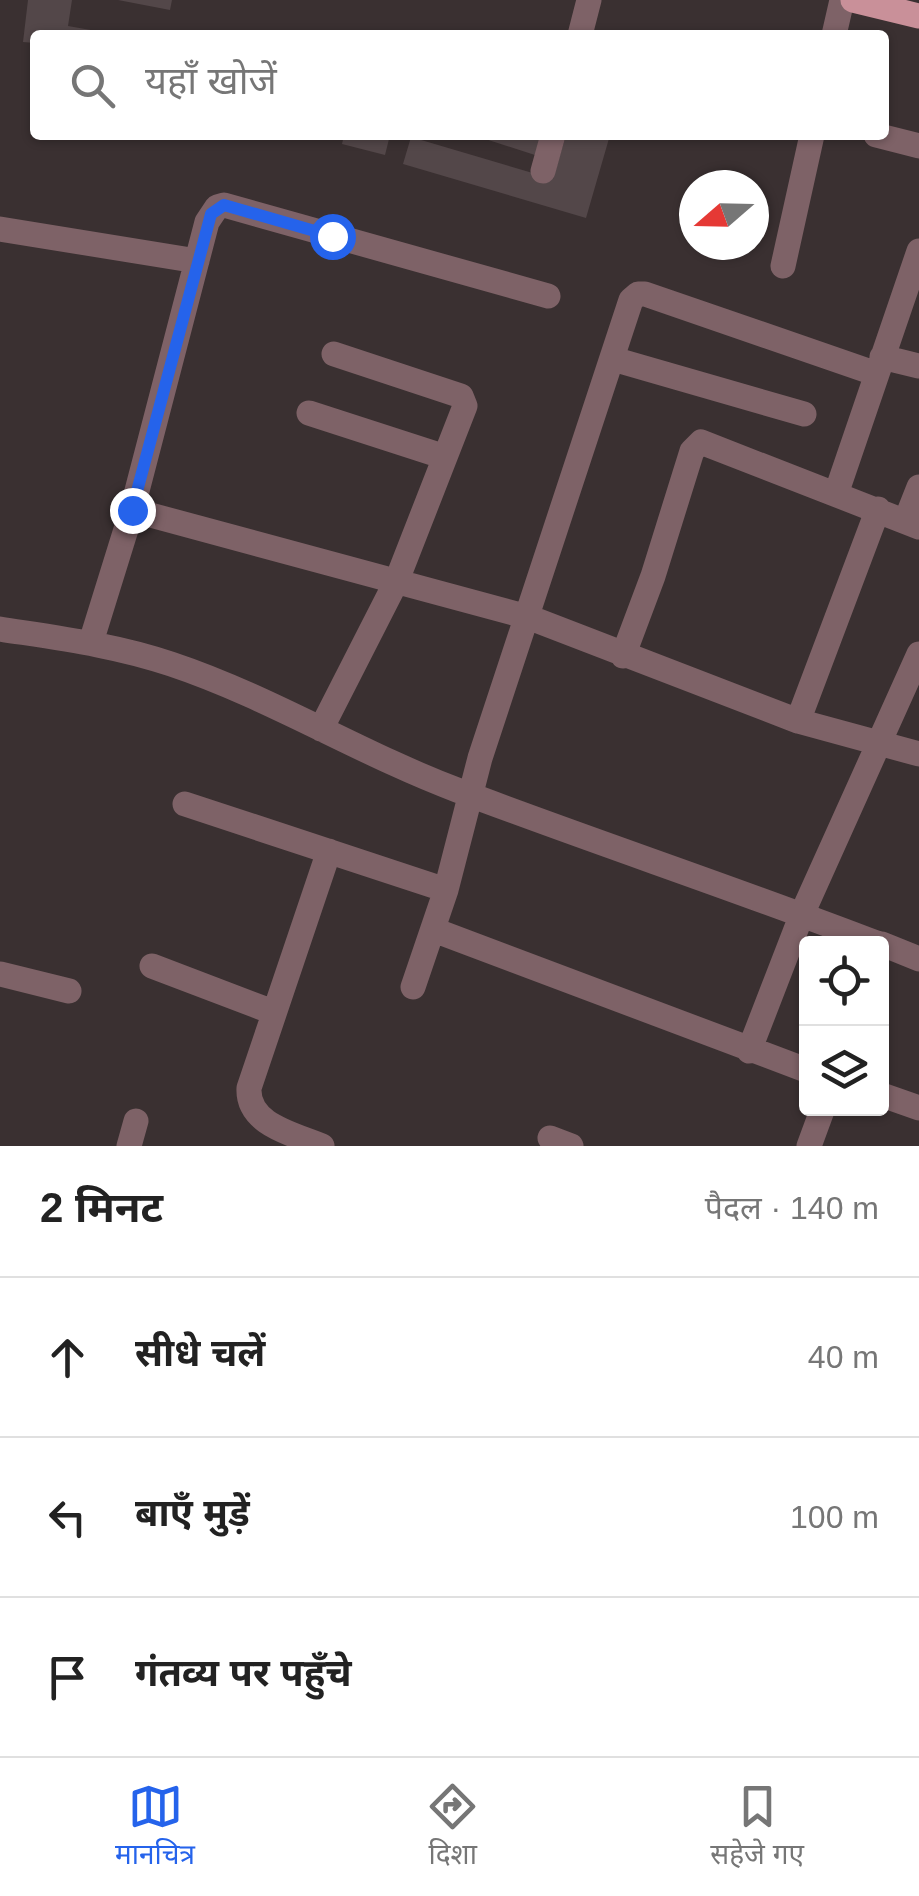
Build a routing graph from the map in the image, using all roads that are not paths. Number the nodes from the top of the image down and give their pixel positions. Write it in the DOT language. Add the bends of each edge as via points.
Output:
graph roads {
  1 [pos="589,0"];
  2 [pos="842,0"];
  3 [pos="852,0"];
  4 [pos="919,16"];
  5 [pos="581,30"];
  6 [pos="835,30"];
  7 [pos="889,138"];
  8 [pos="552,140"];
  9 [pos="811,140"];
  10 [pos="919,146"];
  11 [pos="543,171"];
  12 [pos="0,229"];
  13 [pos="919,251"];
  14 [pos="197,261"];
  15 [pos="782,266"];
  16 [pos="548,296"];
  17 [pos="334,354"];
  18 [pos="614,359"];
  19 [pos="880,366"];
  20 [pos="919,366"];
  21 [pos="309,413"];
  22 [pos="804,414"];
  23 [pos="444,457"];
  24 [pos="919,487"];
  25 [pos="836,494"];
  26 [pos="878,509"];
  27 [pos="132,510"];
  28 [pos="912,524"];
  29 [pos="396,580"];
  30 [pos="528,617"];
  31 [pos="0,629"];
  32 [pos="91,642"];
  33 [pos="919,654"];
  34 [pos="623,656"];
  35 [pos="798,721"];
  36 [pos="322,729"];
  37 [pos="881,744"];
  38 [pos="919,754"];
  39 [pos="470,794"];
  40 [pos="185,804"];
  41 [pos="329,851"];
  42 [pos="446,890"];
  43 [pos="802,914"];
  44 [pos="434,930"];
  45 [pos="859,936"];
  46 [pos="889,947"];
  47 [pos="919,959"];
  48 [pos="152,966"];
  49 [pos="0,974"];
  50 [pos="413,987"];
  51 [pos="68,991"];
  52 [pos="273,1012"];
  53 [pos="749,1051"];
  54 [pos="799,1068"];
  55 [pos="889,1097"];
  56 [pos="919,1108"];
  57 [pos="820,1116"];
  58 [pos="322,1146"];
  59 [pos="809,1146"];
  1 -- 5 [label="street"];
  2 -- 6 [label="street"];
  3 -- 4 [label="main road"];
  7 -- 10 [label="street"];
  8 -- 11 [label="street"];
  9 -- 15 [label="street"];
  12 -- 14 [label="street"];
  13 -- 19 [label="street"];
  14 -- 16 [label="street" via="211,214 224,205"];
  14 -- 27 [label="street"];
  17 -- 23 [label="street" via="461,396 465,412"];
  18 -- 19 [label="street" via="630,300 645,294"];
  18 -- 22 [label="street"];
  18 -- 30 [label="street"];
  19 -- 20 [label="street"];
  19 -- 25 [label="street"];
  21 -- 23 [label="street"];
  23 -- 29 [label="street"];
  24 -- 28 [label="street"];
  25 -- 26 [label="street"];
  25 -- 34 [label="street" via="697,443"];
  26 -- 28 [label="street"];
  26 -- 35 [label="street"];
  27 -- 29 [label="street"];
  27 -- 32 [label="street"];
  29 -- 30 [label="street"];
  29 -- 36 [label="street"];
  30 -- 34 [label="street"];
  30 -- 39 [label="street"];
  31 -- 32 [label="street"];
  32 -- 36 [label="street" via="201,675"];
  33 -- 37 [label="street"];
  34 -- 35 [label="street"];
  35 -- 37 [label="street"];
  36 -- 39 [label="street"];
  37 -- 38 [label="street"];
  37 -- 43 [label="street"];
  39 -- 42 [label="street"];
  39 -- 43 [label="street"];
  40 -- 41 [label="street"];
  41 -- 42 [label="street"];
  41 -- 52 [label="street"];
  42 -- 44 [label="street"];
  43 -- 45 [label="street"];
  43 -- 53 [label="street"];
  44 -- 50 [label="street"];
  44 -- 53 [label="street"];
  46 -- 47 [label="street"];
  48 -- 52 [label="street"];
  49 -- 51 [label="street"];
  52 -- 58 [label="street" via="249,1088 252,1110"];
  53 -- 54 [label="street"];
  55 -- 56 [label="street"];
  57 -- 59 [label="street"];
}
